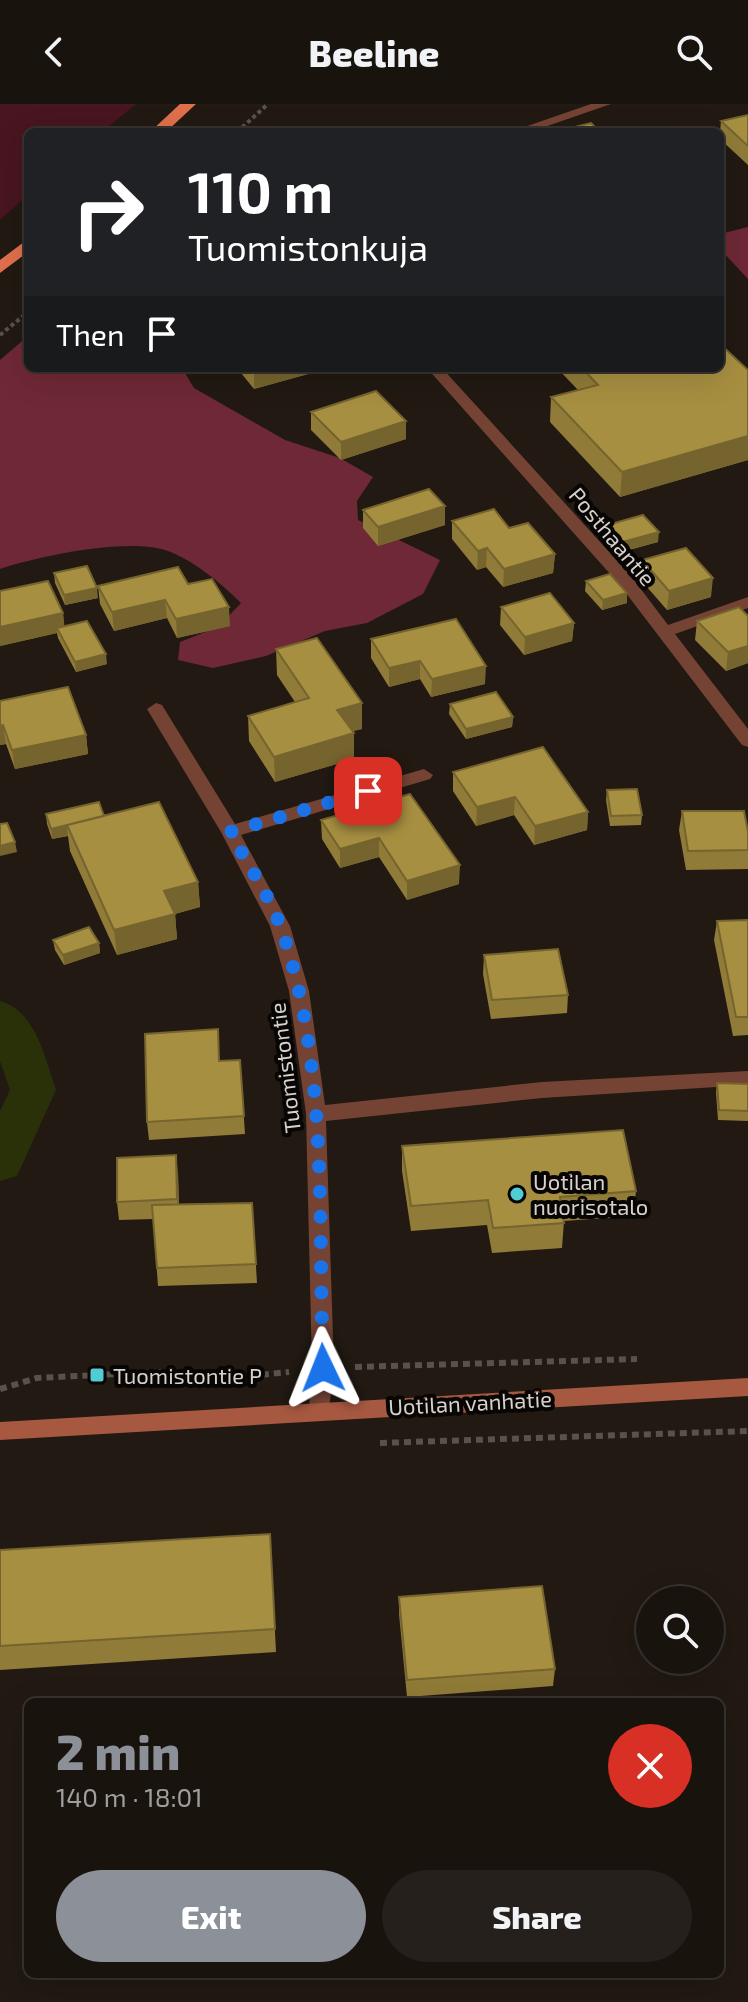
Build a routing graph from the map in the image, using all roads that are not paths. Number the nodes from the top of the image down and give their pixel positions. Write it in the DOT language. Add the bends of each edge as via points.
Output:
graph roads {
  1 [pos="189,104"];
  2 [pos="604,104"];
  3 [pos="162,128"];
  4 [pos="529,128"];
  5 [pos="24,247"];
  6 [pos="0,268"];
  7 [pos="438,372"];
  8 [pos="748,602"];
  9 [pos="663,633"];
  10 [pos="156,709"];
  11 [pos="748,741"];
  12 [pos="424,775"];
  13 [pos="230,832"];
  14 [pos="748,1078"];
  15 [pos="316,1114"];
  16 [pos="748,1387"];
  17 [pos="320,1410"];
  18 [pos="0,1431"];
  1 -- 3 [label="highway"];
  2 -- 4 [label="street"];
  5 -- 6 [label="highway"];
  7 -- 9 [label="street, Posthaantie" via="625,580"];
  8 -- 9 [label="street"];
  9 -- 11 [label="street, Posthaantie"];
  10 -- 13 [label="street, Tuomistontie"];
  12 -- 13 [label="street"];
  13 -- 15 [label="street, Tuomistontie" via="280,926 305,1019"];
  14 -- 15 [label="street" via="542,1090"];
  15 -- 17 [label="street, Tuomistontie"];
  16 -- 17 [label="main road, Uotilan vanhatie"];
  17 -- 18 [label="main road, Uotilan vanhatie"];
}
